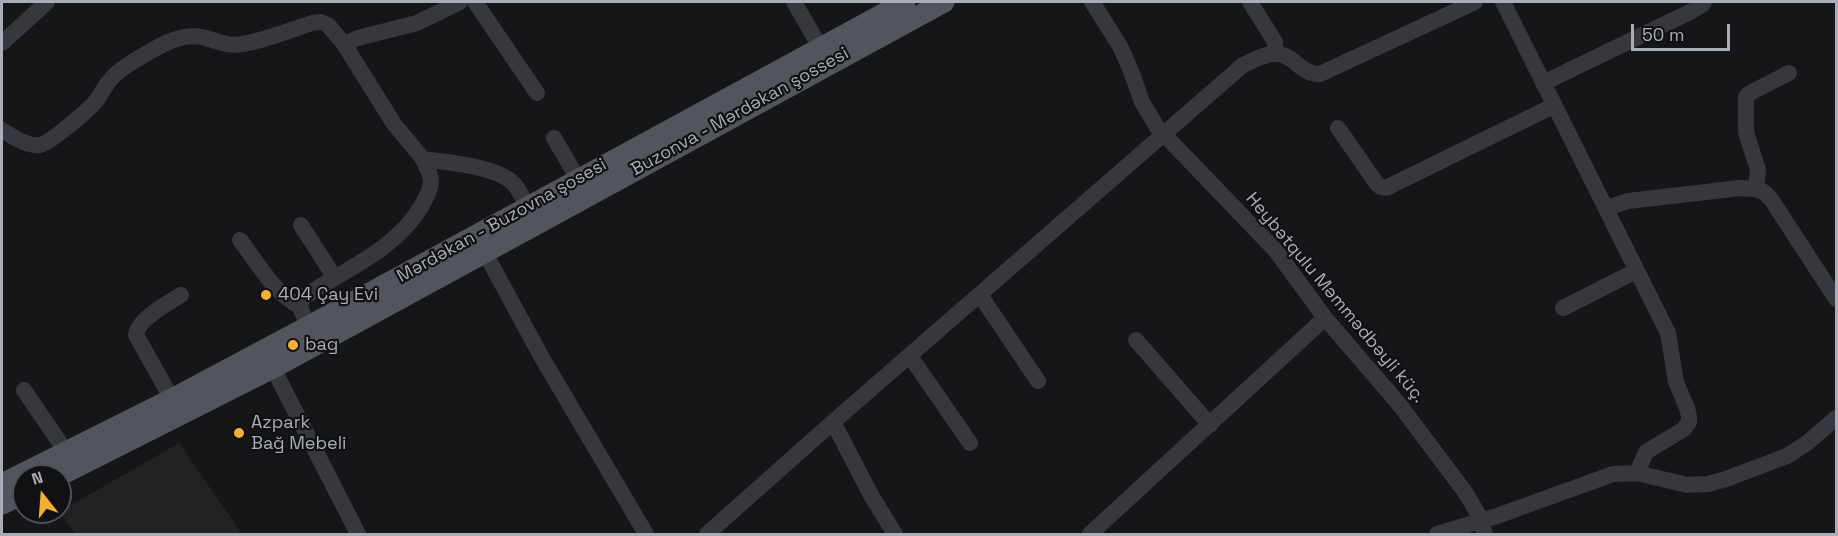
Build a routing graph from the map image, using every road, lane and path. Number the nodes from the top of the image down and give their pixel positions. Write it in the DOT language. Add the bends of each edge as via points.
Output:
graph roads {
  1 [pos="47,2"];
  2 [pos="460,2"];
  3 [pos="475,2"];
  4 [pos="794,2"];
  5 [pos="905,2"];
  6 [pos="944,2"];
  7 [pos="1092,2"];
  8 [pos="1253,2"];
  9 [pos="1475,2"];
  10 [pos="1503,2"];
  11 [pos="1704,2"];
  12 [pos="2,43"];
  13 [pos="344,44"];
  14 [pos="820,47"];
  15 [pos="1276,54"];
  16 [pos="1789,73"];
  17 [pos="1543,83"];
  18 [pos="537,93"];
  19 [pos="1553,106"];
  20 [pos="1338,128"];
  21 [pos="2,130"];
  22 [pos="1164,135"];
  23 [pos="555,138"];
  24 [pos="423,159"];
  25 [pos="578,180"];
  26 [pos="1756,189"];
  27 [pos="528,207"];
  28 [pos="1606,208"];
  29 [pos="301,225"];
  30 [pos="240,240"];
  31 [pos="484,251"];
  32 [pos="1636,270"];
  33 [pos="335,278"];
  34 [pos="181,295"];
  35 [pos="980,295"];
  36 [pos="1836,299"];
  37 [pos="299,306"];
  38 [pos="1563,308"];
  39 [pos="1325,318"];
  40 [pos="309,326"];
  41 [pos="1136,340"];
  42 [pos="910,356"];
  43 [pos="273,368"];
  44 [pos="1038,381"];
  45 [pos="24,390"];
  46 [pos="172,399"];
  47 [pos="1836,418"];
  48 [pos="833,422"];
  49 [pos="1210,425"];
  50 [pos="970,443"];
  51 [pos="66,452"];
  52 [pos="72,469"];
  53 [pos="1637,472"];
  54 [pos="2,484"];
  55 [pos="1483,528"];
  56 [pos="710,533"];
  57 [pos="358,534"];
  58 [pos="646,534"];
  59 [pos="895,534"];
  60 [pos="1090,534"];
  61 [pos="1437,534"];
  1 -- 12 [label="street"];
  2 -- 13 [label="street" via="417,22"];
  3 -- 18 [label="street"];
  4 -- 14 [label="street"];
  5 -- 14 [label="main road, Mərdəkan - Buzovna şosesi"];
  6 -- 31 [label="main road, Buzonva - Mərdəkan şossesi"];
  7 -- 22 [label="street, Heybətqulu Məmmədbəyli küç." via="1123,53 1142,102"];
  8 -- 15 [label="street" via="1275,42"];
  9 -- 15 [label="street" via="1320,74 1304,71 1294,61"];
  10 -- 17 [label="street"];
  11 -- 17 [label="street"];
  13 -- 21 [label="street" via="321,22 243,44 192,36 174,40 115,75 87,110 41,145 24,142"];
  13 -- 24 [label="street" via="394,124"];
  14 -- 25 [label="main road, Mərdəkan - Buzovna şosesi"];
  15 -- 22 [label="street" via="1244,65"];
  16 -- 26 [label="street" via="1746,97 1746,132 1758,170"];
  17 -- 19 [label="street"];
  19 -- 20 [label="street" via="1386,188 1377,184"];
  19 -- 28 [label="street"];
  22 -- 35 [label="street"];
  22 -- 39 [label="street, Heybətqulu Məmmədbəyli küç." via="1276,251"];
  23 -- 25 [label="street"];
  24 -- 27 [label="street" via="459,163 503,176 516,187"];
  24 -- 33 [label="street" via="431,184 414,219 389,244"];
  25 -- 27 [label="main road, Mərdəkan - Buzovna şosesi"];
  26 -- 28 [label="street" via="1628,201"];
  26 -- 36 [label="street" via="1771,199"];
  27 -- 40 [label="main road, Mərdəkan - Buzovna şosesi"];
  28 -- 32 [label="street"];
  29 -- 33 [label="street"];
  30 -- 37 [label="street" via="278,291"];
  31 -- 43 [label="main road, Buzonva - Mərdəkan şossesi"];
  31 -- 58 [label="street"];
  32 -- 38 [label="street"];
  32 -- 53 [label="street" via="1668,333 1676,382 1689,416 1684,429 1646,452"];
  33 -- 37 [label="street" via="304,297"];
  34 -- 46 [label="street" via="136,328 136,335"];
  35 -- 42 [label="street"];
  35 -- 44 [label="street"];
  37 -- 40 [label="street"];
  39 -- 49 [label="street"];
  39 -- 55 [label="street, Heybətqulu Məmmədbəyli küç." via="1400,404 1465,492"];
  40 -- 46 [label="main road, Mərdəkan - Buzovna şosesi"];
  41 -- 49 [label="street"];
  42 -- 48 [label="street"];
  42 -- 50 [label="street"];
  43 -- 52 [label="main road, Buzonva - Mərdəkan şossesi"];
  43 -- 57 [label="street"];
  45 -- 51 [label="street"];
  46 -- 51 [label="main road, Mərdəkan - Buzovna şosesi"];
  47 -- 53 [label="street" via="1787,456 1717,481 1687,485"];
  48 -- 56 [label="street"];
  48 -- 59 [label="street"];
  49 -- 60 [label="street"];
  51 -- 54 [label="main road, Mərdəkan - Buzovna şosesi"];
  53 -- 55 [label="street" via="1600,477"];
  55 -- 61 [label="street"];
}
